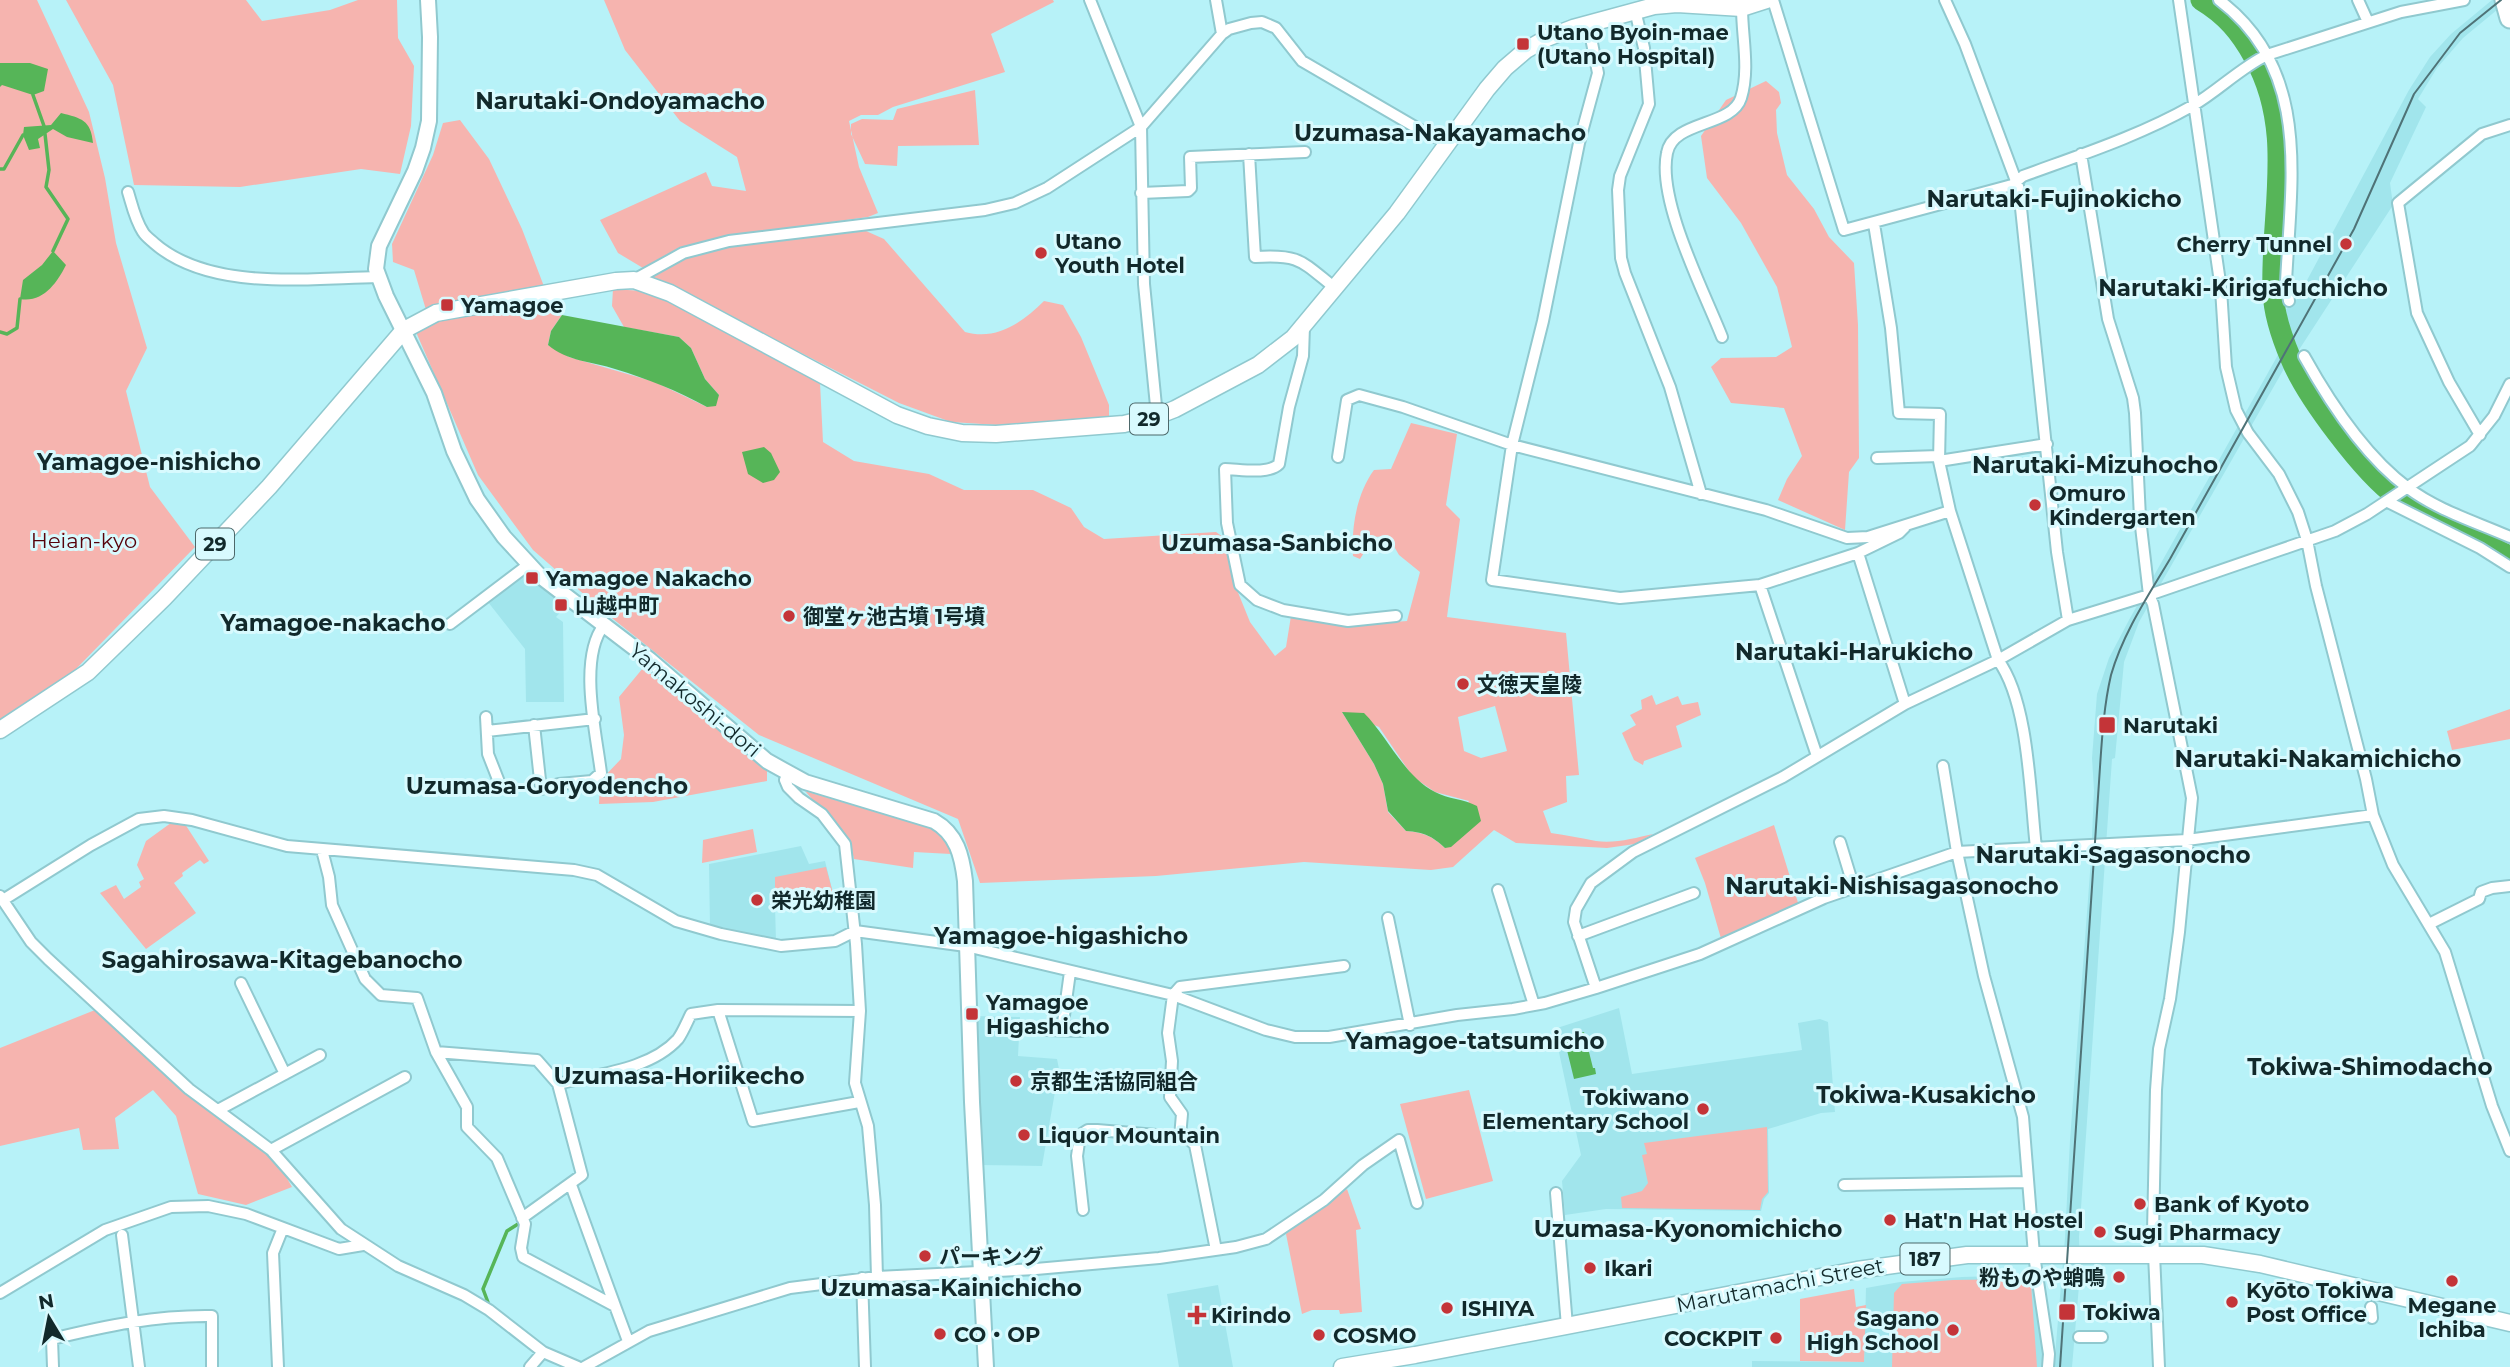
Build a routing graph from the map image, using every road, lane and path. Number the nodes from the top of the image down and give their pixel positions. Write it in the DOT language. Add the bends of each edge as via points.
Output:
graph roads {
  1 [pos="428,0"];
  2 [pos="1090,0"];
  3 [pos="1216,0"];
  4 [pos="1767,0"];
  5 [pos="1773,0"];
  6 [pos="1945,0"];
  7 [pos="2219,0"];
  8 [pos="2358,0"];
  9 [pos="2464,0"];
  10 [pos="2179,1"];
  11 [pos="1742,8"];
  12 [pos="1635,10"];
  13 [pos="2368,22"];
  14 [pos="1588,23"];
  15 [pos="1222,34"];
  16 [pos="2266,55"];
  17 [pos="2195,104"];
  18 [pos="2510,125"];
  19 [pos="1142,127"];
  20 [pos="1449,142"];
  21 [pos="1305,152"];
  22 [pos="1249,154"];
  23 [pos="2081,154"];
  24 [pos="2016,182"];
  25 [pos="128,192"];
  26 [pos="1141,193"];
  27 [pos="1874,224"];
  28 [pos="378,277"];
  29 [pos="634,280"];
  30 [pos="1335,288"];
  31 [pos="2290,301"];
  32 [pos="1304,326"];
  33 [pos="404,330"];
  34 [pos="1722,337"];
  35 [pos="2304,356"];
  36 [pos="2510,384"];
  37 [pos="1157,416"];
  38 [pos="2480,435"];
  39 [pos="2047,444"];
  40 [pos="1512,446"];
  41 [pos="1338,457"];
  42 [pos="1877,458"];
  43 [pos="1939,458"];
  44 [pos="2408,488"];
  45 [pos="1701,494"];
  46 [pos="2391,500"];
  47 [pos="1950,511"];
  48 [pos="1905,527"];
  49 [pos="2510,537"];
  50 [pos="2307,540"];
  51 [pos="1858,553"];
  52 [pos="528,565"];
  53 [pos="2510,567"];
  54 [pos="1760,585"];
  55 [pos="2149,595"];
  56 [pos="1396,616"];
  57 [pos="2068,620"];
  58 [pos="450,624"];
  59 [pos="604,625"];
  60 [pos="1998,660"];
  61 [pos="1905,704"];
  62 [pos="486,717"];
  63 [pos="595,719"];
  64 [pos="534,725"];
  65 [pos="0,730"];
  66 [pos="486,731"];
  67 [pos="1817,756"];
  68 [pos="1942,766"];
  69 [pos="788,774"];
  70 [pos="501,788"];
  71 [pos="2372,815"];
  72 [pos="2187,840"];
  73 [pos="1840,842"];
  74 [pos="2036,848"];
  75 [pos="322,850"];
  76 [pos="1957,852"];
  77 [pos="2510,886"];
  78 [pos="1854,888"];
  79 [pos="1498,890"];
  80 [pos="1694,893"];
  81 [pos="1,898"];
  82 [pos="5,916"];
  83 [pos="1388,918"];
  84 [pos="2429,924"];
  85 [pos="855,931"];
  86 [pos="1578,936"];
  87 [pos="965,946"];
  88 [pos="1345,966"];
  89 [pos="1070,972"];
  90 [pos="241,984"];
  91 [pos="1596,988"];
  92 [pos="1173,995"];
  93 [pos="1534,1005"];
  94 [pos="718,1010"];
  95 [pos="860,1011"];
  96 [pos="1410,1025"];
  97 [pos="1046,1030"];
  98 [pos="1062,1030"];
  99 [pos="1081,1031"];
  100 [pos="436,1052"];
  101 [pos="320,1055"];
  102 [pos="285,1074"];
  103 [pos="405,1076"];
  104 [pos="558,1084"];
  105 [pos="859,1102"];
  106 [pos="218,1110"];
  107 [pos="1180,1137"];
  108 [pos="271,1150"];
  109 [pos="2510,1151"];
  110 [pos="2028,1182"];
  111 [pos="571,1185"];
  112 [pos="1844,1185"];
  113 [pos="1556,1193"];
  114 [pos="1417,1203"];
  115 [pos="1083,1210"];
  116 [pos="522,1219"];
  117 [pos="283,1228"];
  118 [pos="122,1235"];
  119 [pos="363,1245"];
  120 [pos="1216,1250"];
  121 [pos="2034,1255"];
  122 [pos="2154,1255"];
  123 [pos="980,1272"];
  124 [pos="877,1277"];
  125 [pos="862,1278"];
  126 [pos="0,1293"];
  127 [pos="615,1306"];
  128 [pos="133,1321"];
  129 [pos="2510,1323"];
  130 [pos="1567,1326"];
  131 [pos="2079,1337"];
  132 [pos="2102,1337"];
  133 [pos="628,1341"];
  134 [pos="543,1352"];
  135 [pos="53,1367"];
  136 [pos="139,1367"];
  137 [pos="212,1367"];
  138 [pos="278,1367"];
  139 [pos="530,1367"];
  140 [pos="578,1367"];
  141 [pos="584,1367"];
  142 [pos="864,1367"];
  143 [pos="986,1367"];
  144 [pos="1342,1367"];
  145 [pos="2048,1367"];
  146 [pos="2159,1367"];
  1 -- 28 [label="street" via="429,121 415,171 379,246"];
  2 -- 19 [label="street"];
  3 -- 15 [label="street"];
  4 -- 11 [label="main road, 29"];
  5 -- 27 [label="street" via="1844,230"];
  6 -- 24 [label="street"];
  7 -- 16 [label="street" via="2247,27"];
  8 -- 13 [label="street"];
  9 -- 13 [label="street"];
  10 -- 17 [label="street"];
  11 -- 12 [label="main road, 29" via="1677,4"];
  11 -- 34 [label="street" via="1746,65 1741,100 1734,110 1683,133 1667,152 1667,186 1676,221"];
  12 -- 14 [label="main road, 29"];
  12 -- 45 [label="street" via="1649,104 1620,176 1621,258 1670,387"];
  13 -- 16 [label="street"];
  14 -- 20 [label="main road, 29" via="1547,38 1517,57"];
  14 -- 40 [label="street" via="1598,73"];
  15 -- 19 [label="street"];
  15 -- 20 [label="street" via="1262,22 1276,28 1302,61 1429,135"];
  16 -- 17 [label="street"];
  16 -- 31 [label="street" via="2284,95 2293,152 2286,282"];
  17 -- 23 [label="street" via="2144,132"];
  17 -- 50 [label="street" via="2221,289 2226,367 2236,410 2289,490"];
  18 -- 38 [label="street" via="2482,134 2398,203 2417,313"];
  19 -- 26 [label="street"];
  19 -- 29 [label="street" via="1073,173 1015,203 729,241 683,253"];
  20 -- 30 [label="main road, 29"];
  21 -- 22 [label="street"];
  22 -- 26 [label="street" via="1190,157 1188,191"];
  22 -- 30 [label="street" via="1255,257 1286,256 1301,261"];
  23 -- 24 [label="street"];
  23 -- 55 [label="street" via="2108,319 2133,398"];
  24 -- 27 [label="street"];
  24 -- 39 [label="street"];
  25 -- 28 [label="street" via="144,234 193,268 272,279"];
  26 -- 37 [label="street" via="1143,284"];
  27 -- 43 [label="street" via="1899,413 1941,414"];
  28 -- 33 [label="street, Yamakoshi-dori"];
  29 -- 33 [label="main road, 29" via="436,313"];
  29 -- 37 [label="main road, 29" via="670,293 897,415 928,426 996,434"];
  30 -- 32 [label="main road, 29"];
  32 -- 37 [label="main road, 29" via="1258,365"];
  32 -- 56 [label="street" via="1303,356 1279,464 1266,470 1224,469 1227,523 1240,585 1257,600 1283,610 1349,621"];
  33 -- 52 [label="street, Yamakoshi-dori" via="468,483"];
  33 -- 65 [label="main road, 29" via="292,462 164,598 88,671"];
  35 -- 44 [label="street" via="2354,432 2379,463"];
  36 -- 38 [label="street"];
  38 -- 44 [label="street"];
  39 -- 43 [label="street"];
  39 -- 57 [label="street"];
  40 -- 41 [label="street" via="1359,395 1347,400"];
  40 -- 45 [label="street"];
  40 -- 54 [label="street" via="1492,580 1620,598"];
  42 -- 43 [label="street"];
  43 -- 47 [label="street"];
  44 -- 46 [label="street"];
  44 -- 49 [label="street"];
  45 -- 48 [label="street" via="1847,538 1861,539"];
  46 -- 50 [label="street" via="2335,531"];
  46 -- 53 [label="street"];
  47 -- 48 [label="street"];
  47 -- 60 [label="street"];
  48 -- 51 [label="street"];
  50 -- 55 [label="street"];
  50 -- 71 [label="street"];
  51 -- 54 [label="street"];
  51 -- 61 [label="street"];
  52 -- 58 [label="street"];
  52 -- 59 [label="street, Yamakoshi-dori"];
  54 -- 67 [label="street"];
  55 -- 57 [label="street"];
  55 -- 72 [label="street" via="2190,784"];
  57 -- 60 [label="street"];
  59 -- 63 [label="street" via="596,635 589,666"];
  59 -- 69 [label="street, Yamakoshi-dori"];
  60 -- 61 [label="street"];
  60 -- 74 [label="street" via="2006,670 2028,759"];
  61 -- 67 [label="street"];
  62 -- 66 [label="street"];
  63 -- 64 [label="street"];
  63 -- 64 [label="street" via="601,773 592,781 546,790 541,789"];
  64 -- 66 [label="street"];
  66 -- 70 [label="street" via="488,754"];
  67 -- 86 [label="street" via="1633,852 1602,873 1576,909"];
  68 -- 76 [label="street"];
  69 -- 85 [label="street" via="788,788 822,814 845,844"];
  69 -- 87 [label="street, Yamakoshi-dori" via="934,821 949,831 964,872"];
  71 -- 72 [label="street"];
  71 -- 84 [label="street" via="2393,865"];
  72 -- 74 [label="street"];
  72 -- 122 [label="street" via="2171,999 2159,1049"];
  73 -- 78 [label="street"];
  74 -- 76 [label="street"];
  75 -- 81 [label="street" via="287,846 185,818 139,819"];
  75 -- 85 [label="street" via="574,870 597,876 676,921 781,946 835,941"];
  75 -- 100 [label="street" via="332,905 365,979 381,995 417,998"];
  76 -- 78 [label="street"];
  76 -- 110 [label="street" via="1984,976 2023,1117"];
  77 -- 84 [label="street" via="2481,892 2479,899"];
  78 -- 91 [label="street" via="1711,950"];
  79 -- 93 [label="street"];
  80 -- 86 [label="street"];
  81 -- 82 [label="street"];
  82 -- 106 [label="street" via="189,1089"];
  83 -- 96 [label="street"];
  84 -- 109 [label="street" via="2445,952"];
  85 -- 87 [label="street"];
  85 -- 95 [label="street"];
  86 -- 91 [label="street"];
  87 -- 89 [label="street"];
  87 -- 123 [label="street, Yamakoshi-dori"];
  88 -- 92 [label="street" via="1180,987"];
  89 -- 92 [label="street"];
  89 -- 98 [label="street"];
  90 -- 102 [label="street"];
  91 -- 93 [label="street"];
  92 -- 96 [label="street" via="1295,1037 1329,1037"];
  92 -- 107 [label="street" via="1168,1033 1170,1097 1182,1114"];
  93 -- 96 [label="street"];
  94 -- 95 [label="street"];
  94 -- 104 [label="street" via="691,1014 678,1038 653,1057"];
  94 -- 105 [label="street" via="753,1121"];
  95 -- 105 [label="street" via="855,1083"];
  97 -- 98 [label="street"];
  98 -- 99 [label="street"];
  100 -- 104 [label="street" via="537,1060"];
  100 -- 116 [label="street" via="467,1107 467,1127 497,1158"];
  101 -- 102 [label="street"];
  102 -- 106 [label="street"];
  103 -- 108 [label="street"];
  104 -- 111 [label="street" via="582,1175"];
  105 -- 124 [label="street" via="868,1126"];
  106 -- 108 [label="street"];
  107 -- 115 [label="street" via="1097,1130 1080,1135 1077,1156"];
  107 -- 120 [label="street" via="1195,1145"];
  108 -- 119 [label="street" via="334,1222"];
  110 -- 112 [label="street"];
  110 -- 121 [label="street"];
  111 -- 116 [label="street"];
  111 -- 127 [label="street"];
  113 -- 130 [label="street"];
  114 -- 120 [label="street" via="1399,1140 1285,1228 1266,1239"];
  116 -- 127 [label="street" via="523,1257"];
  117 -- 119 [label="street" via="339,1249"];
  117 -- 126 [label="street" via="208,1206 171,1207 105,1230"];
  117 -- 138 [label="street" via="273,1253"];
  118 -- 128 [label="street"];
  119 -- 134 [label="street" via="464,1295"];
  120 -- 123 [label="street"];
  121 -- 122 [label="main road, Marutamachi Street / 187"];
  121 -- 130 [label="main road, Marutamachi Street / 187" via="1967,1255 1898,1263"];
  121 -- 145 [label="street"];
  122 -- 129 [label="main road, Marutamachi Street / 187" via="2203,1255 2260,1264"];
  122 -- 146 [label="street"];
  123 -- 124 [label="street"];
  123 -- 143 [label="street, Yamakoshi-dori"];
  124 -- 125 [label="street"];
  125 -- 133 [label="street" via="790,1288"];
  125 -- 142 [label="street"];
  127 -- 133 [label="street"];
  128 -- 135 [label="street" via="52,1339"];
  128 -- 136 [label="street"];
  128 -- 137 [label="street" via="212,1316"];
  130 -- 144 [label="main road, Marutamachi Street / 187"];
  131 -- 132 [label="street"];
  133 -- 141 [label="street"];
  134 -- 139 [label="street"];
  134 -- 140 [label="street"];
}
